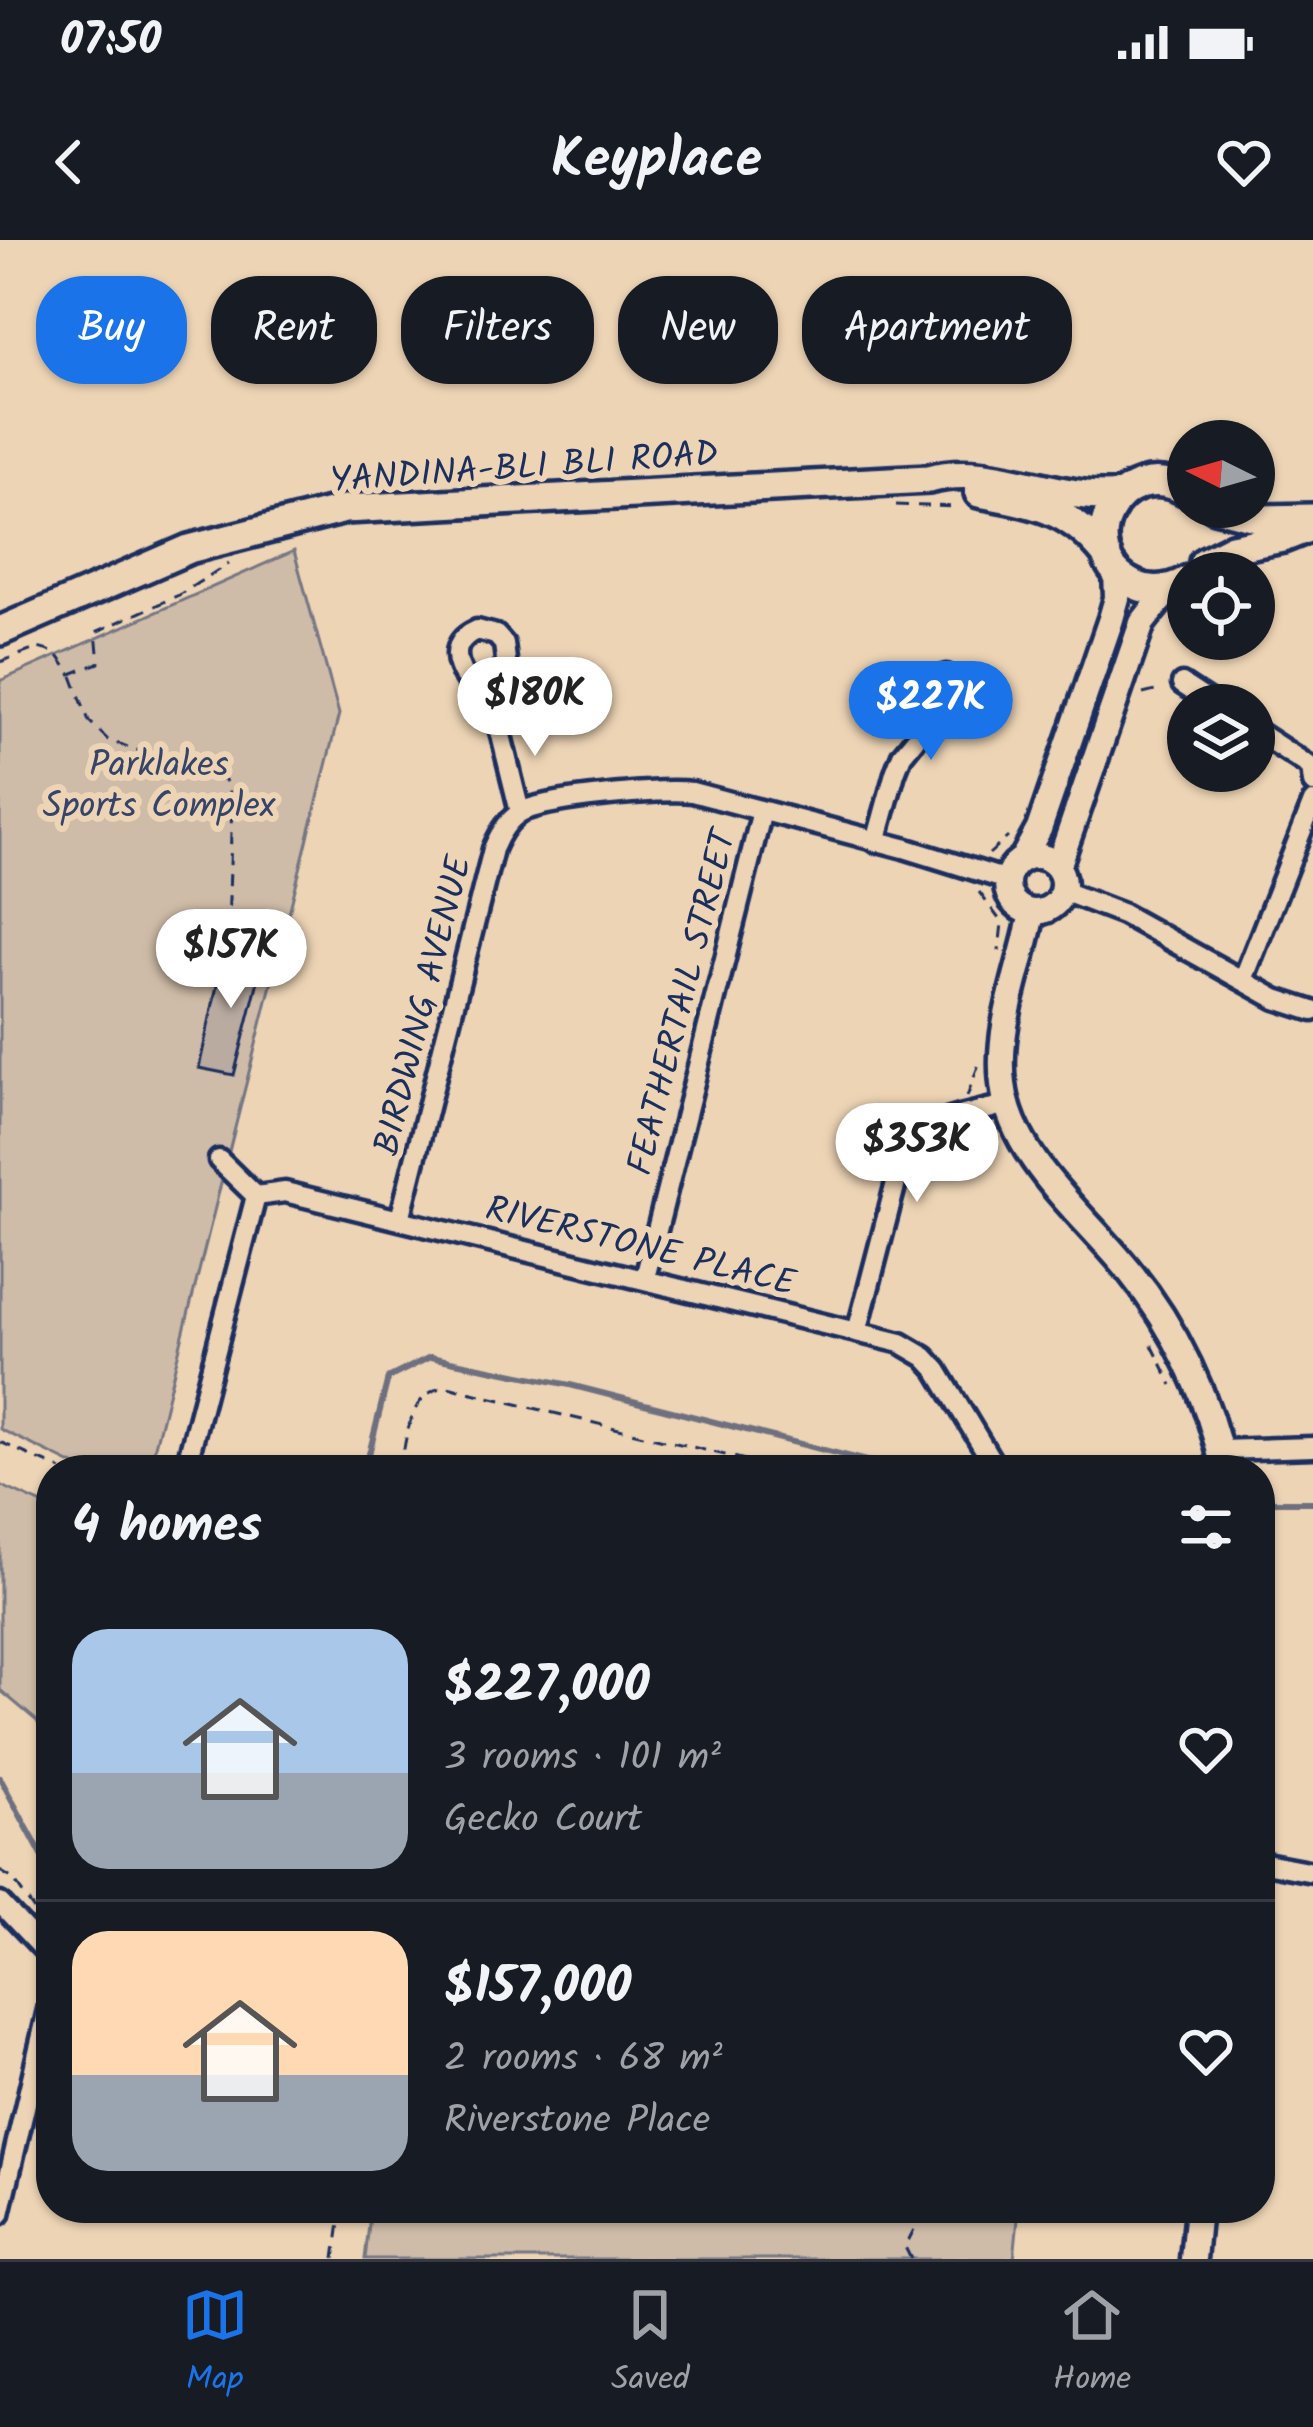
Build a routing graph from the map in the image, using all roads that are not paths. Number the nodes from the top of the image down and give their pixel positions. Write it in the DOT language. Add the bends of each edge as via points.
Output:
graph roads {
  1 [pos="929,479"];
  2 [pos="1167,484"];
  3 [pos="1122,494"];
  4 [pos="1275,520"];
  5 [pos="1313,522"];
  6 [pos="1226,552"];
  7 [pos="1111,564"];
  8 [pos="1167,581"];
  9 [pos="1167,598"];
  10 [pos="0,631"];
  11 [pos="946,675"];
  12 [pos="497,719"];
  13 [pos="1275,743"];
  14 [pos="1313,783"];
  15 [pos="1313,802"];
  16 [pos="762,811"];
  17 [pos="520,812"];
  18 [pos="876,842"];
  19 [pos="1023,858"];
  20 [pos="995,877"];
  21 [pos="1060,879"];
  22 [pos="1032,913"];
  23 [pos="1243,980"];
  24 [pos="1313,1011"];
  25 [pos="1007,1104"];
  26 [pos="219,1160"];
  27 [pos="256,1196"];
  28 [pos="400,1219"];
  29 [pos="645,1278"];
  30 [pos="857,1332"];
  31 [pos="1313,1447"];
  32 [pos="189,1455"];
  33 [pos="988,1455"];
  34 [pos="1220,1455"];
  35 [pos="1257,1455"];
  36 [pos="1275,1867"];
  37 [pos="1313,1872"];
  38 [pos="0,1903"];
  39 [pos="36,1942"];
  40 [pos="36,2061"];
  41 [pos="0,2214"];
  42 [pos="1197,2223"];
  43 [pos="1193,2259"];
  1 -- 3 [label="main road, YANDINA-BLI BLI ROAD" via="967,475 1081,497"];
  1 -- 7 [label="main road" via="1064,514"];
  1 -- 10 [label="main road, YANDINA-BLI BLI ROAD" via="345,509 189,549"];
  2 -- 3 [label="main road, YANDINA-BLI BLI ROAD"];
  3 -- 7 [label="main road" via="1104,523"];
  4 -- 5 [label="main road"];
  5 -- 6 [label="main road"];
  7 -- 8 [label="main road" via="1140,588"];
  7 -- 19 [label="street" via="1112,619"];
  9 -- 21 [label="street" via="1142,623"];
  11 -- 18 [label="street" via="933,716 902,755"];
  12 -- 17 [label="street"];
  13 -- 14 [label="street" via="1311,766"];
  15 -- 23 [label="street"];
  16 -- 17 [label="street" via="680,790"];
  16 -- 18 [label="street"];
  16 -- 29 [label="street, FEATHERTAIL STREET"];
  17 -- 28 [label="street, BIRDWING AVENUE" via="493,849"];
  18 -- 20 [label="street"];
  19 -- 20 [label="street"];
  19 -- 21 [label="street" via="1046,857"];
  20 -- 22 [label="street"];
  21 -- 22 [label="street" via="1053,906"];
  21 -- 23 [label="street"];
  22 -- 25 [label="street" via="1004,1032"];
  23 -- 24 [label="street"];
  25 -- 30 [label="street" via="934,1124 905,1148"];
  25 -- 34 [label="street" via="1036,1162 1160,1312"];
  26 -- 27 [label="street"];
  27 -- 28 [label="street, RIVERSTONE PLACE" via="286,1192"];
  27 -- 32 [label="street"];
  28 -- 29 [label="street, RIVERSTONE PLACE"];
  29 -- 30 [label="street, RIVERSTONE PLACE"];
  30 -- 33 [label="street, RIVERSTONE PLACE" via="926,1357"];
  31 -- 35 [label="street"];
  36 -- 37 [label="street"];
  38 -- 39 [label="street"];
  40 -- 41 [label="street"];
  42 -- 43 [label="street"];
}
